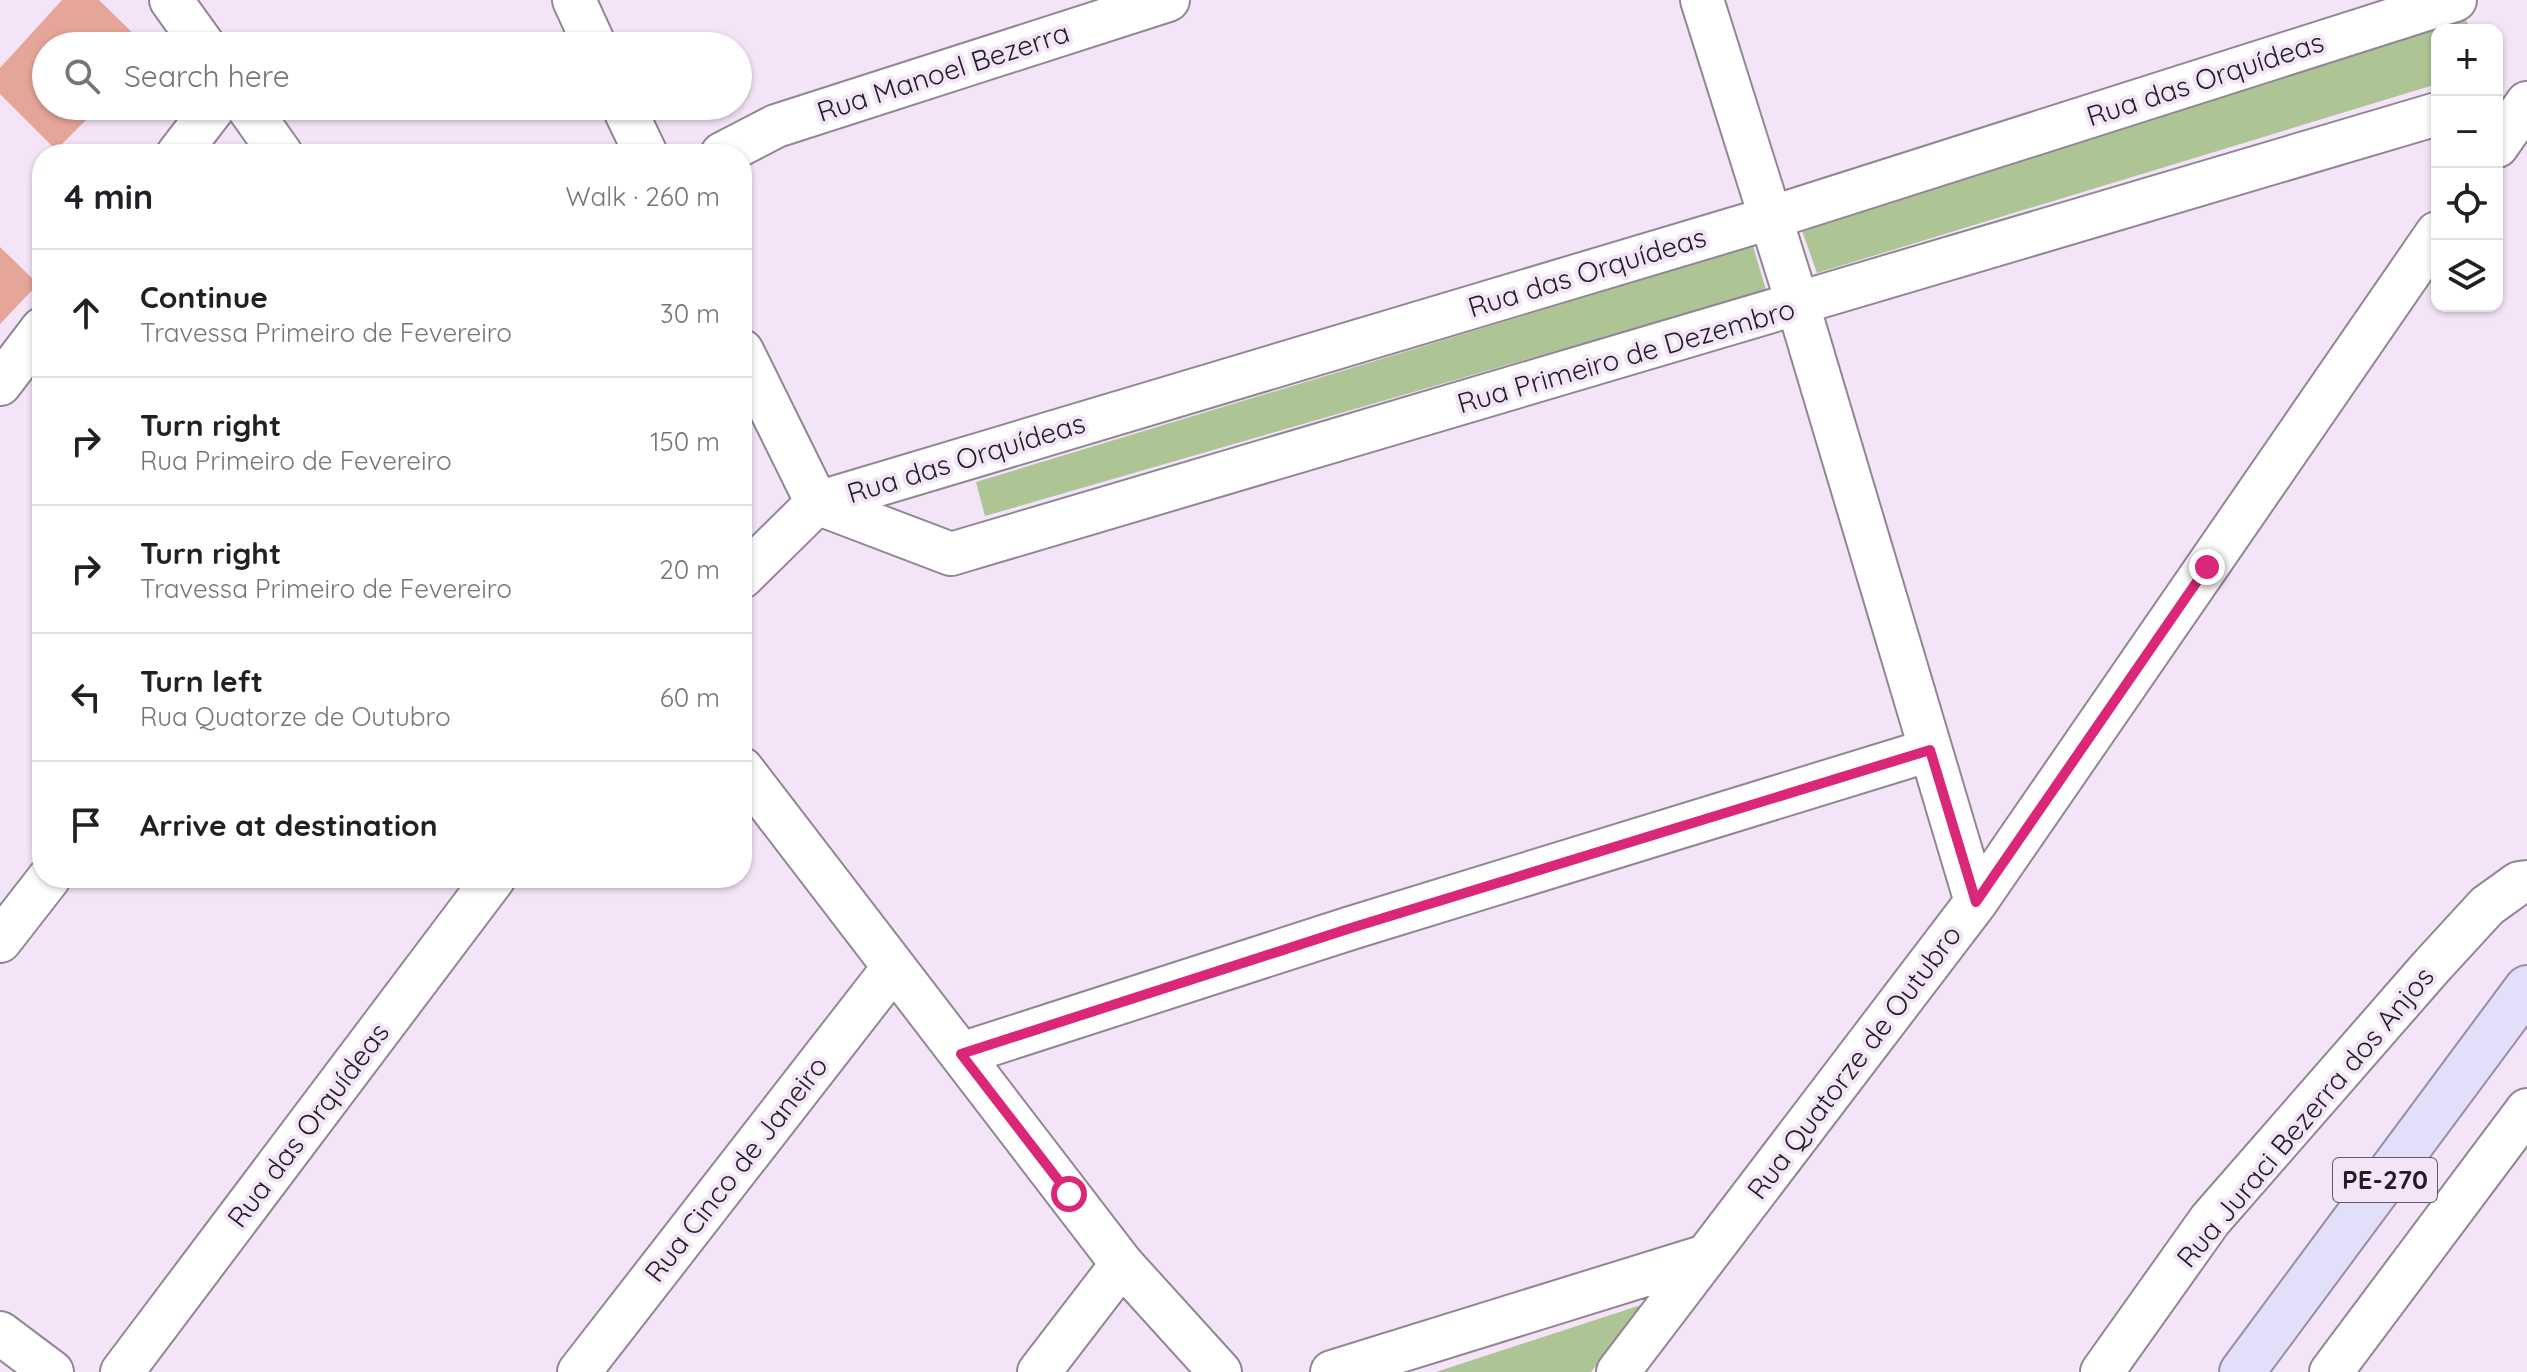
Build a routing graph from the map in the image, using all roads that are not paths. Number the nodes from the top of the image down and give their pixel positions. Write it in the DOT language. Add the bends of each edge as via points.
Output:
graph roads {
  1 [pos="171,0"];
  2 [pos="574,0"];
  3 [pos="1168,0"];
  4 [pos="1702,0"];
  5 [pos="2455,0"];
  6 [pos="194,32"];
  7 [pos="589,32"];
  8 [pos="2527,87"];
  9 [pos="2503,94"];
  10 [pos="2527,103"];
  11 [pos="2431,116"];
  12 [pos="204,120"];
  13 [pos="257,120"];
  14 [pos="630,120"];
  15 [pos="2503,137"];
  16 [pos="186,144"];
  17 [pos="274,144"];
  18 [pos="641,144"];
  19 [pos="741,144"];
  20 [pos="1770,218"];
  21 [pos="2432,240"];
  22 [pos="1798,305"];
  23 [pos="32,342"];
  24 [pos="752,371"];
  25 [pos="0,384"];
  26 [pos="817,503"];
  27 [pos="752,567"];
  28 [pos="1930,750"];
  29 [pos="752,782"];
  30 [pos="2527,882"];
  31 [pos="41,888"];
  32 [pos="486,888"];
  33 [pos="1976,902"];
  34 [pos="0,941"];
  35 [pos="894,967"];
  36 [pos="2527,988"];
  37 [pos="961,1054"];
  38 [pos="2527,1110"];
  39 [pos="1706,1256"];
  40 [pos="1122,1264"];
  41 [pos="0,1333"];
  42 [pos="52,1372"];
  43 [pos="122,1372"];
  44 [pos="579,1372"];
  45 [pos="1039,1372"];
  46 [pos="1220,1372"];
  47 [pos="1332,1372"];
  48 [pos="1618,1372"];
  49 [pos="2102,1372"];
  50 [pos="2242,1372"];
  51 [pos="2331,1372"];
  1 -- 6 [label="street"];
  2 -- 7 [label="street"];
  3 -- 19 [label="street, Rua Manoel Bezerra" via="776,126"];
  4 -- 20 [label="street"];
  5 -- 20 [label="street, Rua das Orquídeas"];
  8 -- 9 [label="street"];
  10 -- 15 [label="street"];
  11 -- 22 [label="street, Rua Primeiro de Dezembro"];
  12 -- 16 [label="street"];
  13 -- 17 [label="street"];
  14 -- 18 [label="street"];
  20 -- 22 [label="street"];
  20 -- 26 [label="street, Rua das Orquídeas"];
  21 -- 33 [label="street, Rua Quatorze de Outubro"];
  22 -- 26 [label="street, Rua Primeiro de Dezembro" via="951,554"];
  22 -- 28 [label="street"];
  23 -- 25 [label="street"];
  24 -- 26 [label="street"];
  26 -- 27 [label="street, Rua das Orquídeas"];
  28 -- 33 [label="street"];
  28 -- 37 [label="street"];
  29 -- 35 [label="street"];
  30 -- 49 [label="street, Rua Juraci Bezerra dos Anjos" via="2487,906 2221,1208"];
  31 -- 34 [label="street"];
  32 -- 43 [label="street, Rua das Orquídeas"];
  33 -- 39 [label="street, Rua Quatorze de Outubro"];
  35 -- 37 [label="street"];
  35 -- 44 [label="street, Rua Cinco de Janeiro"];
  36 -- 50 [label="main road, PE-270"];
  37 -- 40 [label="street"];
  38 -- 51 [label="street"];
  39 -- 47 [label="street"];
  39 -- 48 [label="street, Rua Quatorze de Outubro"];
  40 -- 45 [label="street"];
  40 -- 46 [label="street"];
  41 -- 42 [label="street"];
}
